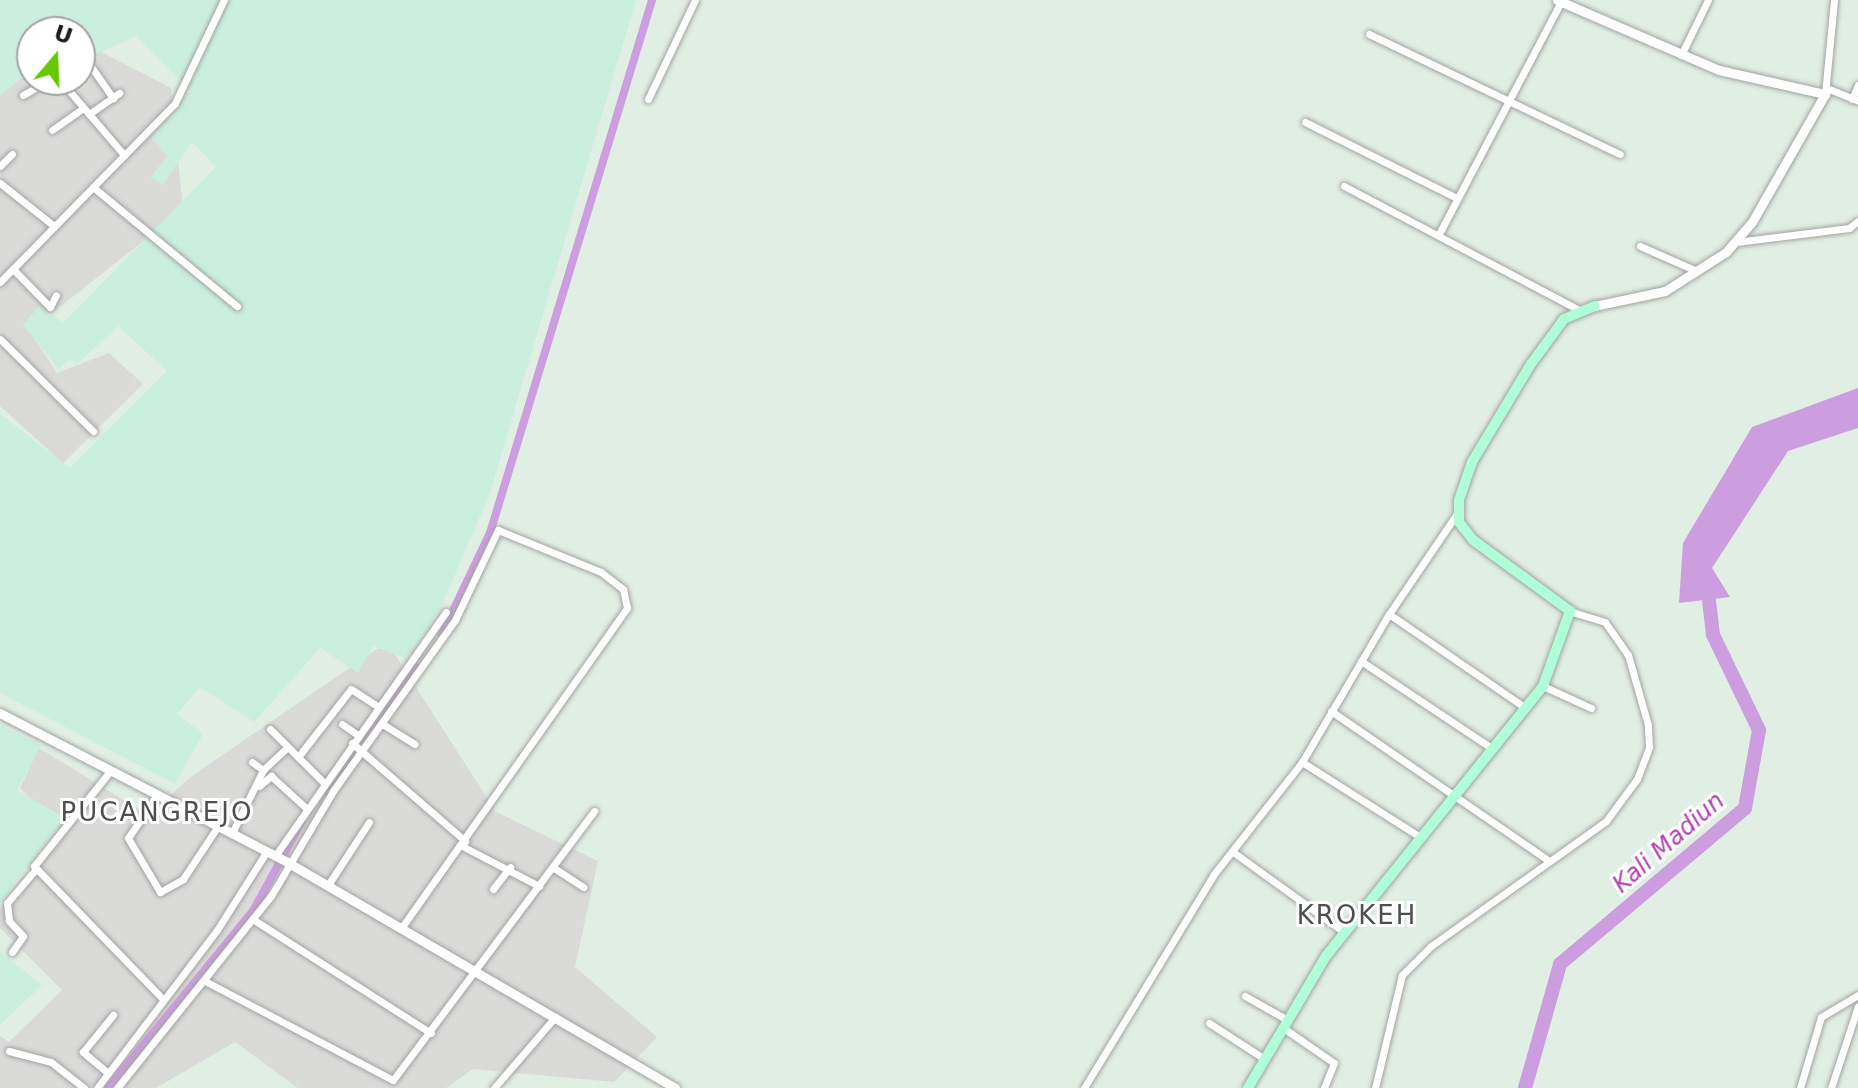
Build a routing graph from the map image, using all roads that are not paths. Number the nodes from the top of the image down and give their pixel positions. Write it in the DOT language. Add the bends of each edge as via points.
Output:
graph roads {
  1 [pos="224,0"];
  2 [pos="695,0"];
  3 [pos="1708,0"];
  4 [pos="1834,0"];
  5 [pos="1560,1"];
  6 [pos="1369,34"];
  7 [pos="1681,55"];
  8 [pos="96,73"];
  9 [pos="1858,85"];
  10 [pos="1827,92"];
  11 [pos="73,96"];
  12 [pos="1506,97"];
  13 [pos="648,99"];
  14 [pos="1855,100"];
  15 [pos="86,111"];
  16 [pos="1305,122"];
  17 [pos="52,130"];
  18 [pos="12,154"];
  19 [pos="1620,154"];
  20 [pos="124,155"];
  21 [pos="0,166"];
  22 [pos="0,183"];
  23 [pos="1344,186"];
  24 [pos="93,187"];
  25 [pos="1457,198"];
  26 [pos="1858,221"];
  27 [pos="54,226"];
  28 [pos="1440,232"];
  29 [pos="1736,242"];
  30 [pos="1640,246"];
  31 [pos="13,269"];
  32 [pos="1700,272"];
  33 [pos="0,282"];
  34 [pos="56,295"];
  35 [pos="237,306"];
  36 [pos="1594,306"];
  37 [pos="1579,310"];
  38 [pos="0,339"];
  39 [pos="93,431"];
  40 [pos="1458,512"];
  41 [pos="1570,611"];
  42 [pos="446,612"];
  43 [pos="1389,614"];
  44 [pos="1361,661"];
  45 [pos="1543,686"];
  46 [pos="379,707"];
  47 [pos="1526,708"];
  48 [pos="1591,708"];
  49 [pos="1331,711"];
  50 [pos="0,713"];
  51 [pos="342,724"];
  52 [pos="384,725"];
  53 [pos="270,729"];
  54 [pos="358,735"];
  55 [pos="352,743"];
  56 [pos="415,744"];
  57 [pos="288,747"];
  58 [pos="1493,749"];
  59 [pos="364,753"];
  60 [pos="298,757"];
  61 [pos="252,762"];
  62 [pos="1302,762"];
  63 [pos="111,770"];
  64 [pos="263,770"];
  65 [pos="323,782"];
  66 [pos="259,786"];
  67 [pos="158,794"];
  68 [pos="1456,795"];
  69 [pos="305,807"];
  70 [pos="594,811"];
  71 [pos="369,822"];
  72 [pos="218,826"];
  73 [pos="232,833"];
  74 [pos="1420,837"];
  75 [pos="464,844"];
  76 [pos="1233,852"];
  77 [pos="273,854"];
  78 [pos="1549,861"];
  79 [pos="289,863"];
  80 [pos="510,867"];
  81 [pos="554,868"];
  82 [pos="35,870"];
  83 [pos="328,885"];
  84 [pos="539,886"];
  85 [pos="583,887"];
  86 [pos="493,889"];
  87 [pos="254,920"];
  88 [pos="402,927"];
  89 [pos="1344,932"];
  90 [pos="12,952"];
  91 [pos="478,970"];
  92 [pos="205,981"];
  93 [pos="1858,995"];
  94 [pos="1245,996"];
  95 [pos="163,999"];
  96 [pos="1858,1006"];
  97 [pos="113,1015"];
  98 [pos="555,1017"];
  99 [pos="1282,1022"];
  100 [pos="1209,1023"];
  101 [pos="431,1033"];
  102 [pos="9,1051"];
  103 [pos="1263,1058"];
  104 [pos="125,1065"];
  105 [pos="108,1073"];
  106 [pos="84,1088"];
  107 [pos="97,1088"];
  108 [pos="117,1088"];
  109 [pos="494,1088"];
  110 [pos="675,1088"];
  111 [pos="1084,1088"];
  112 [pos="1249,1088"];
  113 [pos="1324,1088"];
  114 [pos="1375,1088"];
  115 [pos="1800,1088"];
  116 [pos="1831,1088"];
  1 -- 20 [label="street" via="181,94"];
  2 -- 13 [label="street"];
  3 -- 7 [label="street"];
  4 -- 10 [label="street"];
  5 -- 7 [label="street"];
  5 -- 12 [label="street"];
  6 -- 12 [label="street"];
  7 -- 10 [label="street"];
  8 -- 15 [label="street" via="116,96"];
  9 -- 14 [label="street"];
  10 -- 14 [label="street"];
  10 -- 29 [label="street"];
  11 -- 15 [label="street"];
  12 -- 19 [label="street"];
  12 -- 25 [label="street"];
  15 -- 17 [label="street"];
  15 -- 20 [label="street"];
  16 -- 25 [label="street"];
  18 -- 21 [label="street"];
  20 -- 24 [label="street"];
  22 -- 27 [label="street"];
  23 -- 28 [label="street"];
  24 -- 27 [label="street"];
  24 -- 35 [label="street"];
  25 -- 28 [label="street"];
  26 -- 29 [label="street" via="1849,228"];
  27 -- 31 [label="street"];
  28 -- 37 [label="street"];
  29 -- 32 [label="street"];
  30 -- 32 [label="street"];
  31 -- 33 [label="street"];
  31 -- 34 [label="street" via="50,307"];
  32 -- 36 [label="street" via="1665,291"];
  36 -- 37 [label="main road"];
  37 -- 40 [label="main road" via="1564,319 1531,364 1472,462"];
  38 -- 39 [label="street"];
  40 -- 41 [label="main road" via="1473,540"];
  40 -- 43 [label="street"];
  41 -- 45 [label="main road"];
  41 -- 78 [label="street" via="1605,622 1628,655 1647,715 1649,747 1620,806"];
  42 -- 46 [label="street"];
  43 -- 44 [label="street"];
  43 -- 47 [label="street"];
  44 -- 49 [label="street"];
  44 -- 58 [label="street"];
  45 -- 47 [label="main road"];
  45 -- 48 [label="street"];
  46 -- 54 [label="street"];
  46 -- 60 [label="street" via="351,689"];
  47 -- 58 [label="main road"];
  49 -- 62 [label="street"];
  49 -- 68 [label="street"];
  50 -- 63 [label="street"];
  51 -- 54 [label="street"];
  52 -- 56 [label="street"];
  52 -- 59 [label="street"];
  52 -- 75 [label="street" via="455,620 498,530 579,561 623,589 627,608 617,627"];
  53 -- 57 [label="street"];
  54 -- 55 [label="street"];
  55 -- 59 [label="street"];
  55 -- 65 [label="street"];
  57 -- 60 [label="street"];
  57 -- 64 [label="street"];
  58 -- 68 [label="main road"];
  59 -- 75 [label="street"];
  59 -- 79 [label="street"];
  60 -- 65 [label="street"];
  61 -- 64 [label="street"];
  62 -- 74 [label="street"];
  62 -- 76 [label="street"];
  63 -- 67 [label="street"];
  63 -- 82 [label="street"];
  64 -- 66 [label="street"];
  65 -- 69 [label="street"];
  66 -- 69 [label="street" via="271,776"];
  66 -- 73 [label="street"];
  67 -- 72 [label="street"];
  67 -- 72 [label="street" via="128,838 163,894 183,879"];
  68 -- 74 [label="main road"];
  68 -- 78 [label="street"];
  69 -- 77 [label="street"];
  70 -- 81 [label="street"];
  71 -- 83 [label="street"];
  72 -- 73 [label="street"];
  73 -- 77 [label="street"];
  74 -- 89 [label="main road"];
  75 -- 80 [label="street"];
  75 -- 88 [label="street"];
  76 -- 89 [label="street"];
  76 -- 111 [label="street"];
  77 -- 79 [label="street"];
  77 -- 95 [label="street"];
  78 -- 114 [label="street" via="1431,946 1402,975"];
  79 -- 83 [label="street"];
  79 -- 87 [label="street"];
  80 -- 84 [label="street"];
  80 -- 86 [label="street"];
  81 -- 84 [label="street"];
  81 -- 85 [label="street"];
  82 -- 90 [label="street" via="7,903 9,921 23,936"];
  82 -- 95 [label="street"];
  83 -- 88 [label="street"];
  84 -- 91 [label="street"];
  87 -- 92 [label="street"];
  87 -- 101 [label="street"];
  88 -- 91 [label="street"];
  89 -- 99 [label="main road"];
  91 -- 98 [label="street"];
  91 -- 101 [label="street"];
  92 -- 101 [label="street" via="390,1081"];
  92 -- 104 [label="street"];
  93 -- 115 [label="street" via="1821,1017"];
  94 -- 99 [label="street"];
  95 -- 104 [label="street"];
  96 -- 116 [label="street"];
  97 -- 105 [label="street" via="83,1052"];
  98 -- 109 [label="street"];
  98 -- 110 [label="street"];
  99 -- 103 [label="main road"];
  99 -- 113 [label="street" via="1334,1063"];
  100 -- 103 [label="street"];
  102 -- 106 [label="street" via="51,1062"];
  103 -- 112 [label="main road"];
  104 -- 105 [label="street"];
  104 -- 108 [label="street"];
  105 -- 107 [label="street"];
}
